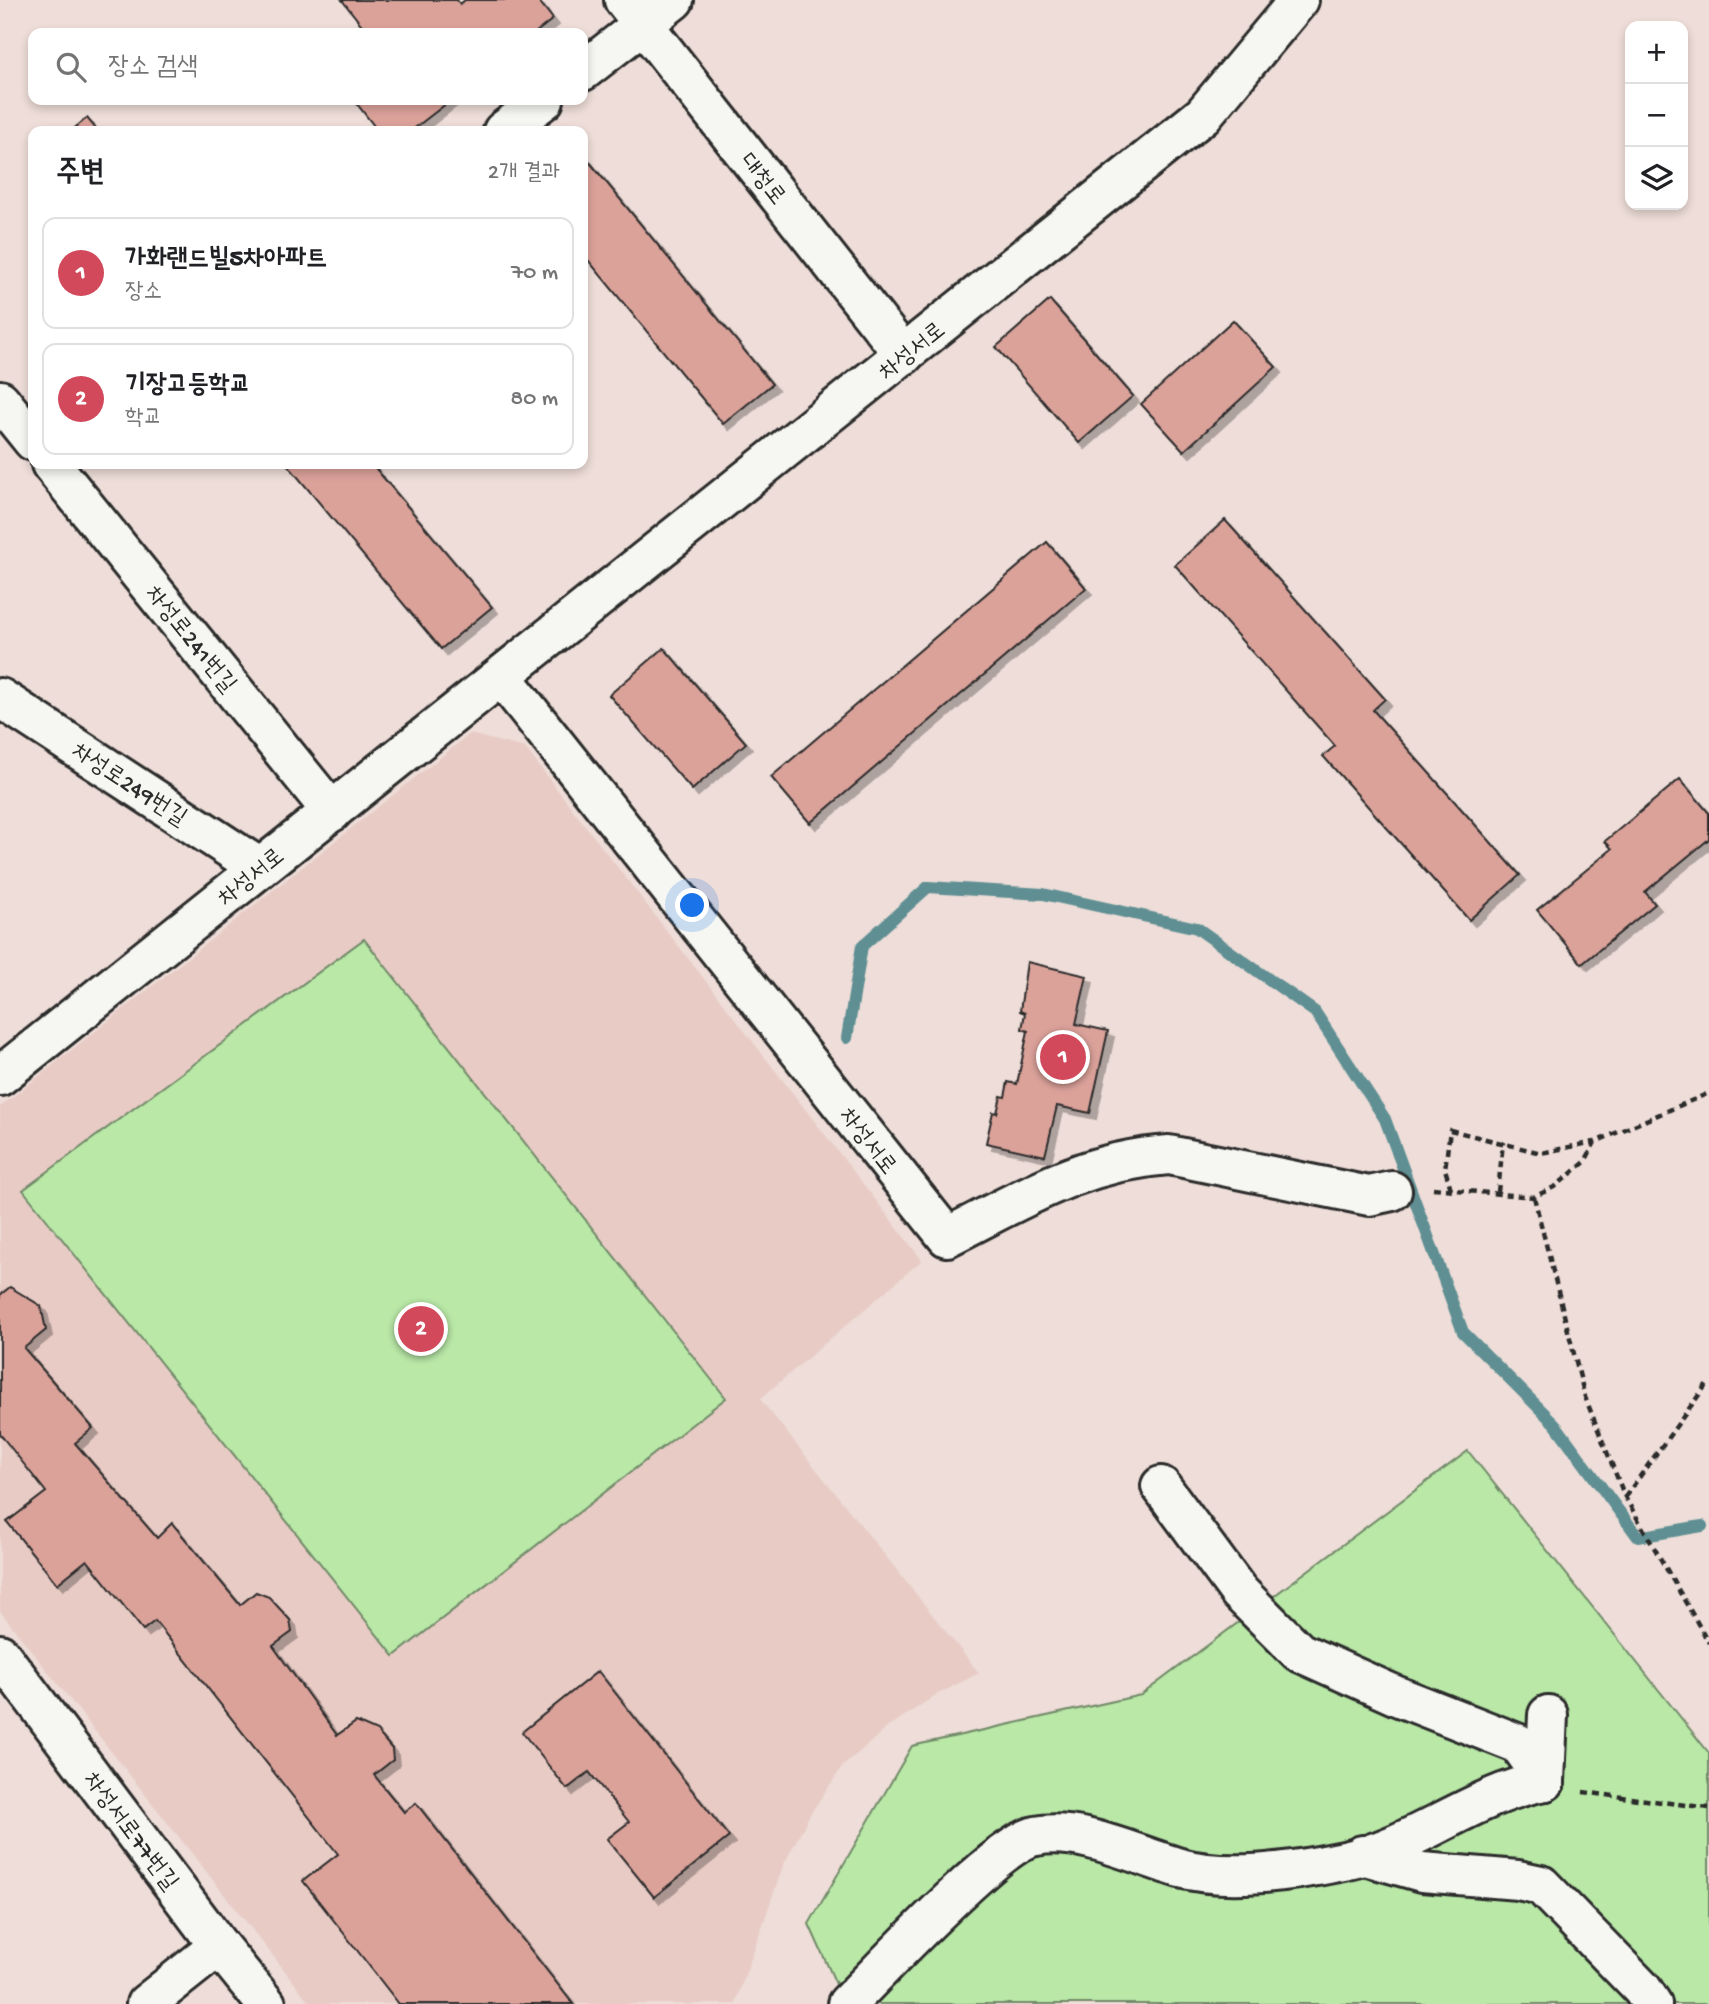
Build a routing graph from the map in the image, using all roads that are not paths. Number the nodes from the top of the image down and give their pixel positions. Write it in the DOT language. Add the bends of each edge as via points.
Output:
graph roads {
  1 [pos="674,0"];
  2 [pos="1299,0"];
  3 [pos="633,12"];
  4 [pos="588,65"];
  5 [pos="537,105"];
  6 [pos="510,126"];
  7 [pos="904,355"];
  8 [pos="0,400"];
  9 [pos="28,435"];
  10 [pos="55,469"];
  11 [pos="502,677"];
  12 [pos="0,698"];
  13 [pos="332,811"];
  14 [pos="260,868"];
  15 [pos="0,1076"];
  16 [pos="1392,1191"];
  17 [pos="1161,1486"];
  18 [pos="0,1654"];
  19 [pos="1548,1715"];
  20 [pos="1545,1781"];
  21 [pos="1362,1855"];
  22 [pos="219,1946"];
  23 [pos="146,2004"];
  24 [pos="266,2004"];
  25 [pos="847,2004"];
  26 [pos="1652,2004"];
  1 -- 3 [label="street"];
  2 -- 7 [label="street, 차성서로" via="1203,115"];
  3 -- 4 [label="street"];
  3 -- 7 [label="street, 대청로"];
  5 -- 6 [label="street"];
  7 -- 11 [label="street, 차성서로"];
  8 -- 9 [label="street"];
  10 -- 13 [label="street, 차성로241번길"];
  11 -- 13 [label="street, 차성서로"];
  11 -- 16 [label="street, 차성서로" via="947,1237 1072,1174 1137,1157 1169,1155 1369,1196"];
  12 -- 14 [label="street, 차성로249번길"];
  13 -- 14 [label="street, 차성서로"];
  14 -- 15 [label="street, 차성서로"];
  17 -- 20 [label="street" via="1240,1592 1298,1652 1519,1744"];
  18 -- 22 [label="street, 차성서로77번길"];
  19 -- 20 [label="street"];
  20 -- 21 [label="street" via="1513,1787"];
  21 -- 25 [label="street" via="1235,1875 1182,1868 1082,1838 1035,1836 998,1857"];
  21 -- 26 [label="street" via="1422,1872 1541,1885"];
  22 -- 23 [label="street"];
  22 -- 24 [label="street, 차성서로77번길"];
}
